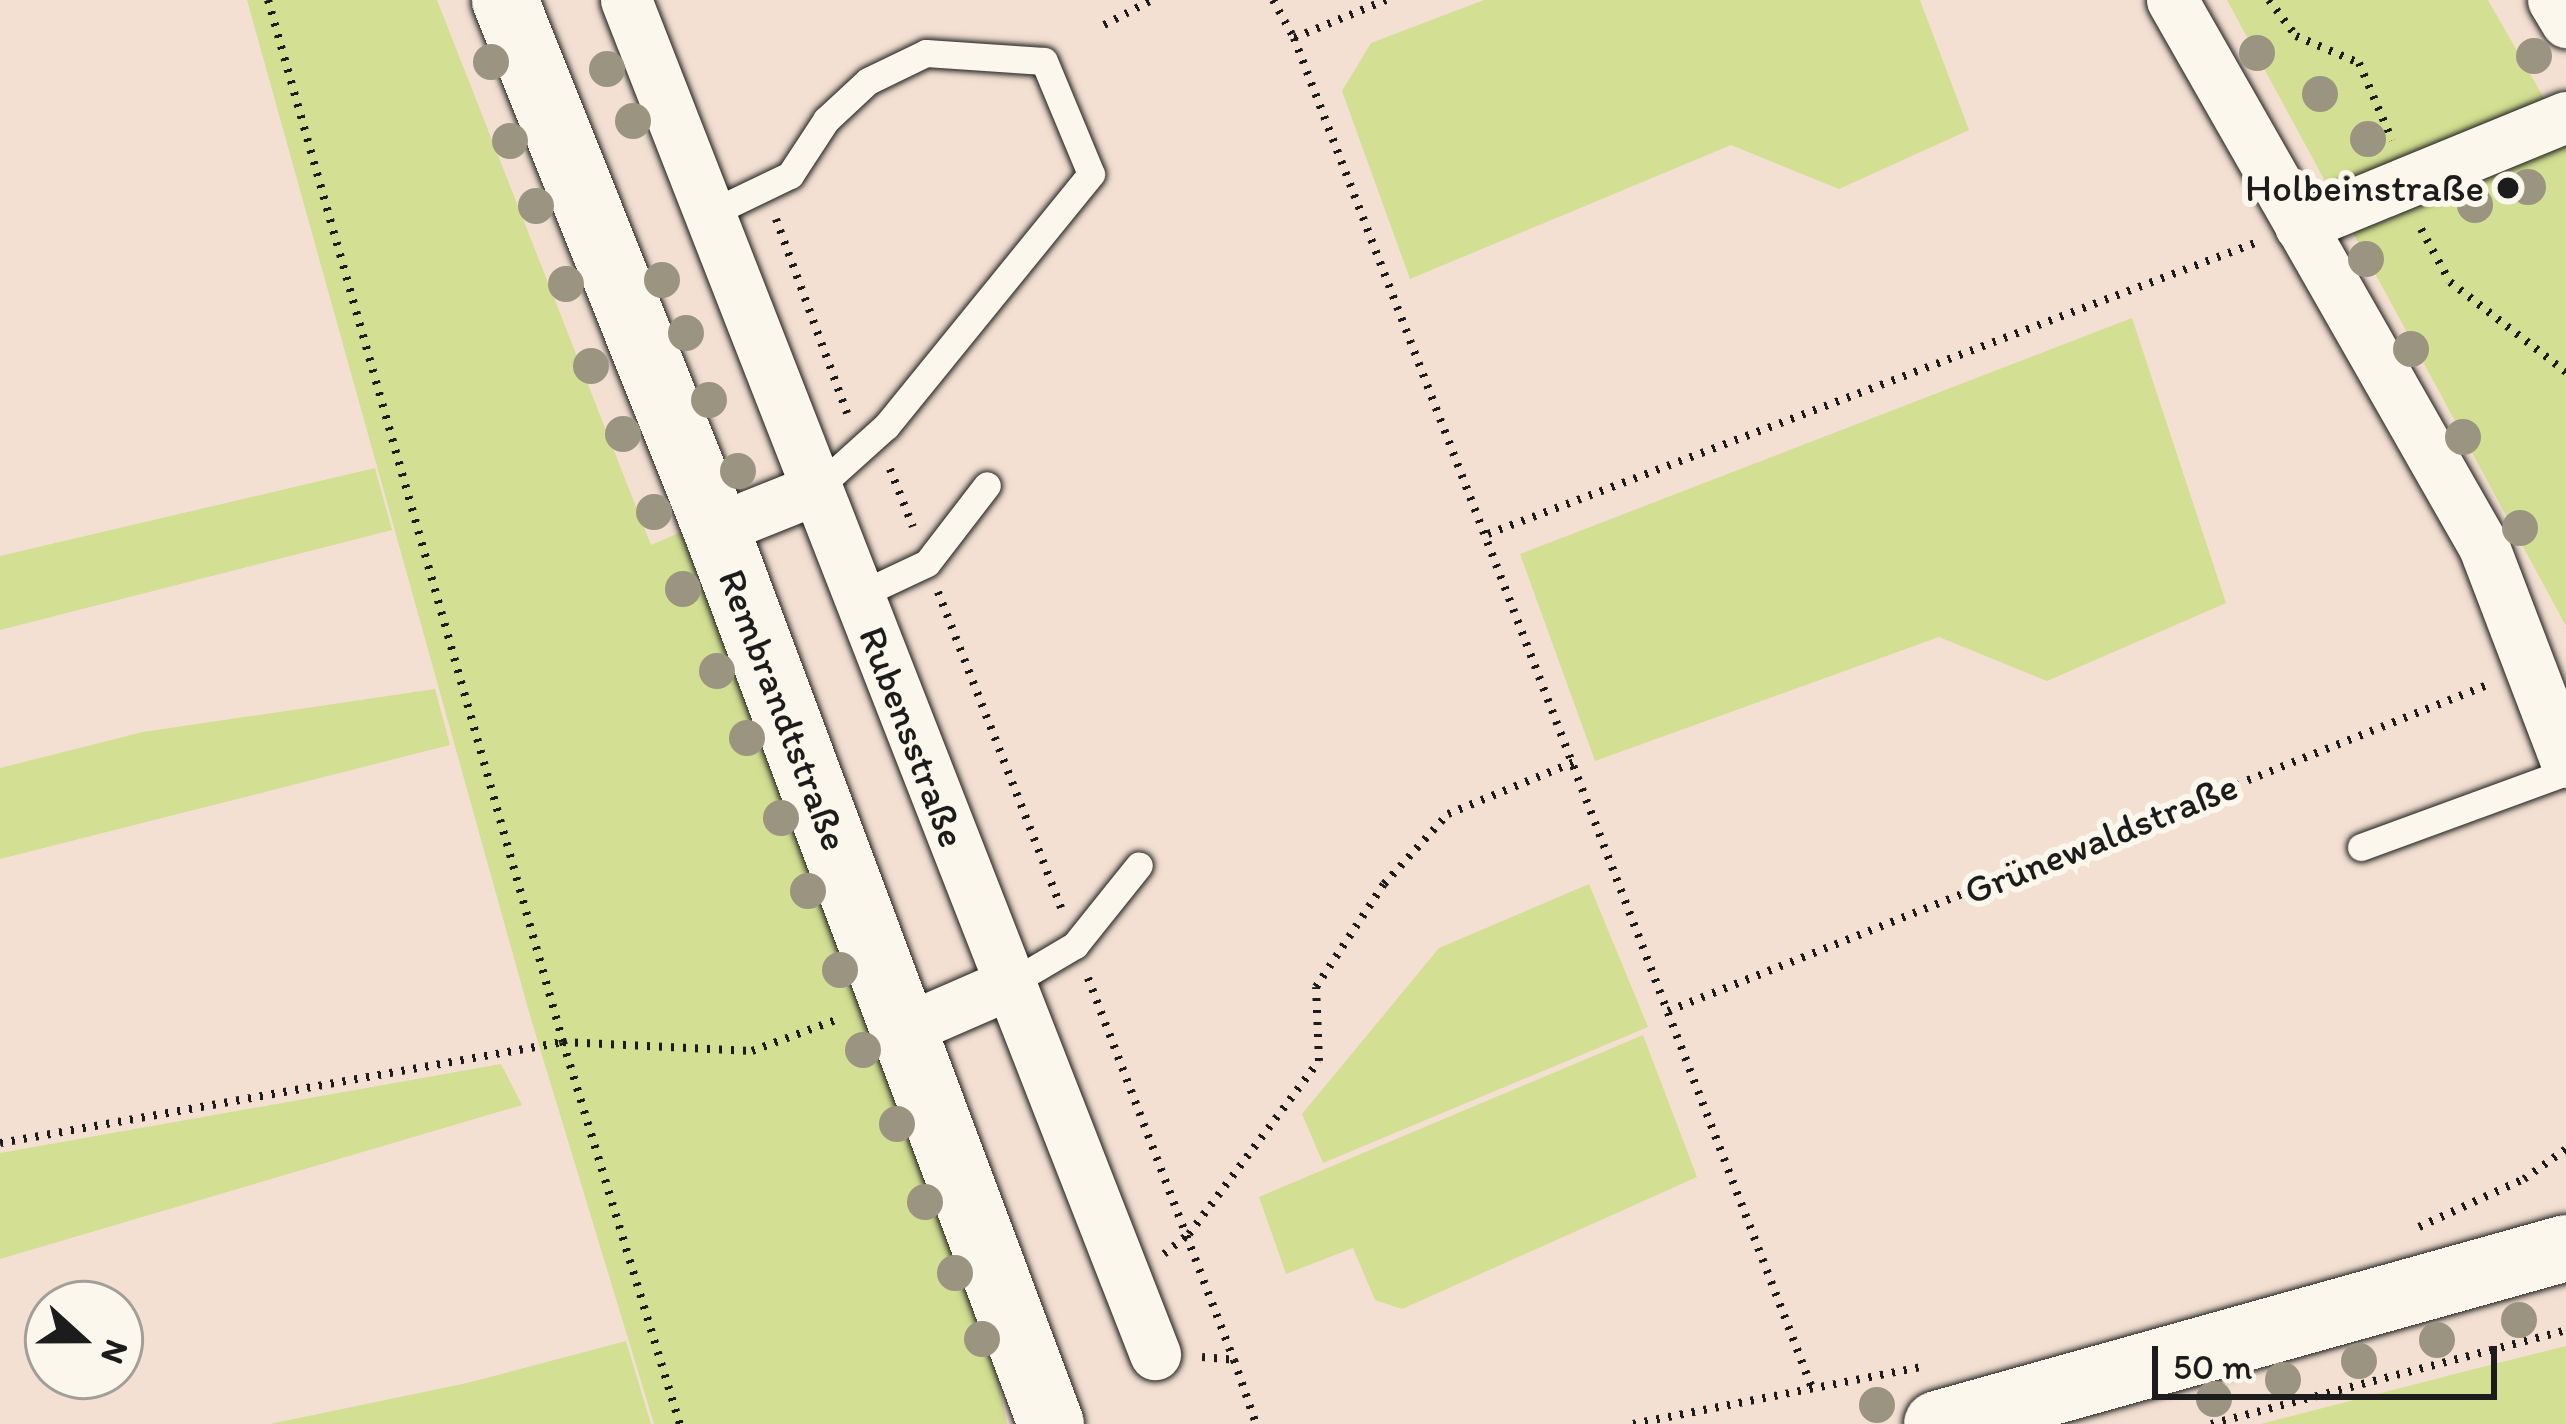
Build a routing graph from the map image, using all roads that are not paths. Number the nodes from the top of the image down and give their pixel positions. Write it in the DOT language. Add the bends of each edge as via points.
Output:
graph roads {
  1 [pos="505,0"];
  2 [pos="626,0"];
  3 [pos="2172,0"];
  4 [pos="2553,0"];
  5 [pos="2566,22"];
  6 [pos="2566,116"];
  7 [pos="711,213"];
  8 [pos="2300,226"];
  9 [pos="987,484"];
  10 [pos="816,489"];
  11 [pos="716,529"];
  12 [pos="857,596"];
  13 [pos="2566,762"];
  14 [pos="2566,772"];
  15 [pos="2361,848"];
  16 [pos="1139,866"];
  17 [pos="1009,984"];
  18 [pos="897,1014"];
  19 [pos="2566,1248"];
  20 [pos="1155,1354"];
  21 [pos="1936,1394"];
  22 [pos="1051,1424"];
  1 -- 11 [label="street, Rembrandtstraße"];
  2 -- 7 [label="street, Rubensstraße"];
  3 -- 8 [label="street"];
  4 -- 5 [label="street"];
  6 -- 8 [label="street"];
  7 -- 10 [label="street, Rubensstraße"];
  7 -- 10 [label="lane" via="790,176 826,120 868,81 926,53 1044,61 1091,174 868,441"];
  8 -- 13 [label="street" via="2484,547"];
  9 -- 12 [label="lane" via="927,562"];
  10 -- 11 [label="street"];
  10 -- 12 [label="street, Rubensstraße"];
  11 -- 18 [label="street, Rembrandtstraße"];
  12 -- 17 [label="street, Rubensstraße"];
  14 -- 15 [label="lane"];
  16 -- 17 [label="lane" via="1075,945"];
  17 -- 18 [label="street"];
  17 -- 20 [label="street, Rubensstraße"];
  18 -- 22 [label="street, Rembrandtstraße"];
  19 -- 21 [label="street"];
}
